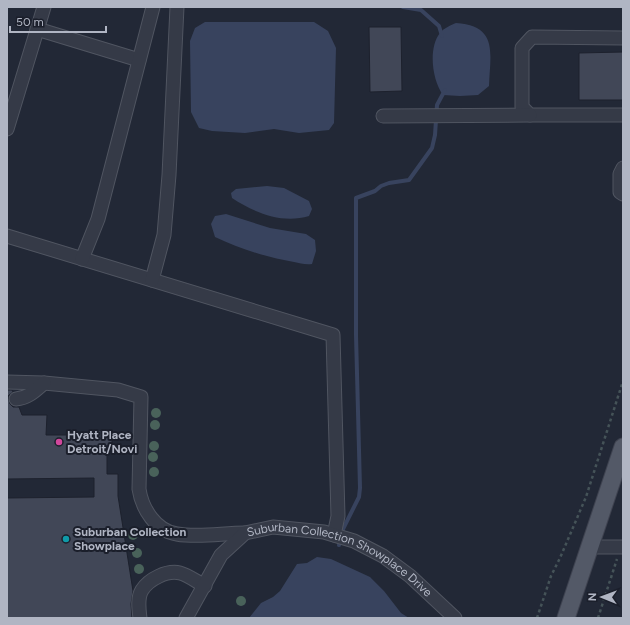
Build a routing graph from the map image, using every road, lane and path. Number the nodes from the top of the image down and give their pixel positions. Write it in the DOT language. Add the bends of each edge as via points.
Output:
graph roads {
  1 [pos="44,7"];
  2 [pos="153,7"];
  3 [pos="177,7"];
  4 [pos="37,29"];
  5 [pos="623,38"];
  6 [pos="139,60"];
  7 [pos="530,115"];
  8 [pos="623,115"];
  9 [pos="383,116"];
  10 [pos="7,129"];
  11 [pos="623,168"];
  12 [pos="623,194"];
  13 [pos="7,236"];
  14 [pos="82,259"];
  15 [pos="152,280"];
  16 [pos="623,381"];
  17 [pos="7,382"];
  18 [pos="44,383"];
  19 [pos="16,399"];
  20 [pos="623,447"];
  21 [pos="245,533"];
  22 [pos="334,535"];
  23 [pos="590,547"];
  24 [pos="622,547"];
  25 [pos="204,586"];
  26 [pos="189,616"];
  27 [pos="140,618"];
  28 [pos="455,618"];
  29 [pos="537,618"];
  30 [pos="566,618"];
  31 [pos="598,618"];
  1 -- 4 [label="lane"];
  2 -- 6 [label="lane"];
  3 -- 15 [label="lane" via="164,235"];
  4 -- 6 [label="lane"];
  4 -- 10 [label="lane"];
  5 -- 7 [label="lane" via="532,37 522,48 522,107"];
  6 -- 14 [label="lane" via="98,219"];
  7 -- 8 [label="lane"];
  7 -- 9 [label="lane"];
  11 -- 12 [label="lane" via="620,174 620,192"];
  13 -- 14 [label="lane"];
  14 -- 15 [label="lane"];
  15 -- 22 [label="lane" via="333,335 338,516"];
  16 -- 29 [label="path" via="586,497 551,576"];
  17 -- 18 [label="lane"];
  18 -- 19 [label="lane" via="35,392"];
  18 -- 21 [label="lane" via="118,390 141,397 139,490 141,501 153,520 163,529 176,534"];
  20 -- 23 [label="main road"];
  21 -- 22 [label="lane, Suburban Collection Showplace Drive" via="273,527"];
  21 -- 25 [label="lane, Suburban Collection Showplace Drive" via="221,555"];
  22 -- 28 [label="lane, Suburban Collection Showplace Drive" via="354,541 383,556 410,576"];
  23 -- 24 [label="lane"];
  23 -- 30 [label="main road"];
  24 -- 31 [label="path"];
  25 -- 26 [label="lane, Suburban Collection Showplace Drive"];
  25 -- 27 [label="lane" via="180,573 170,572 159,576 142,591"];
}
